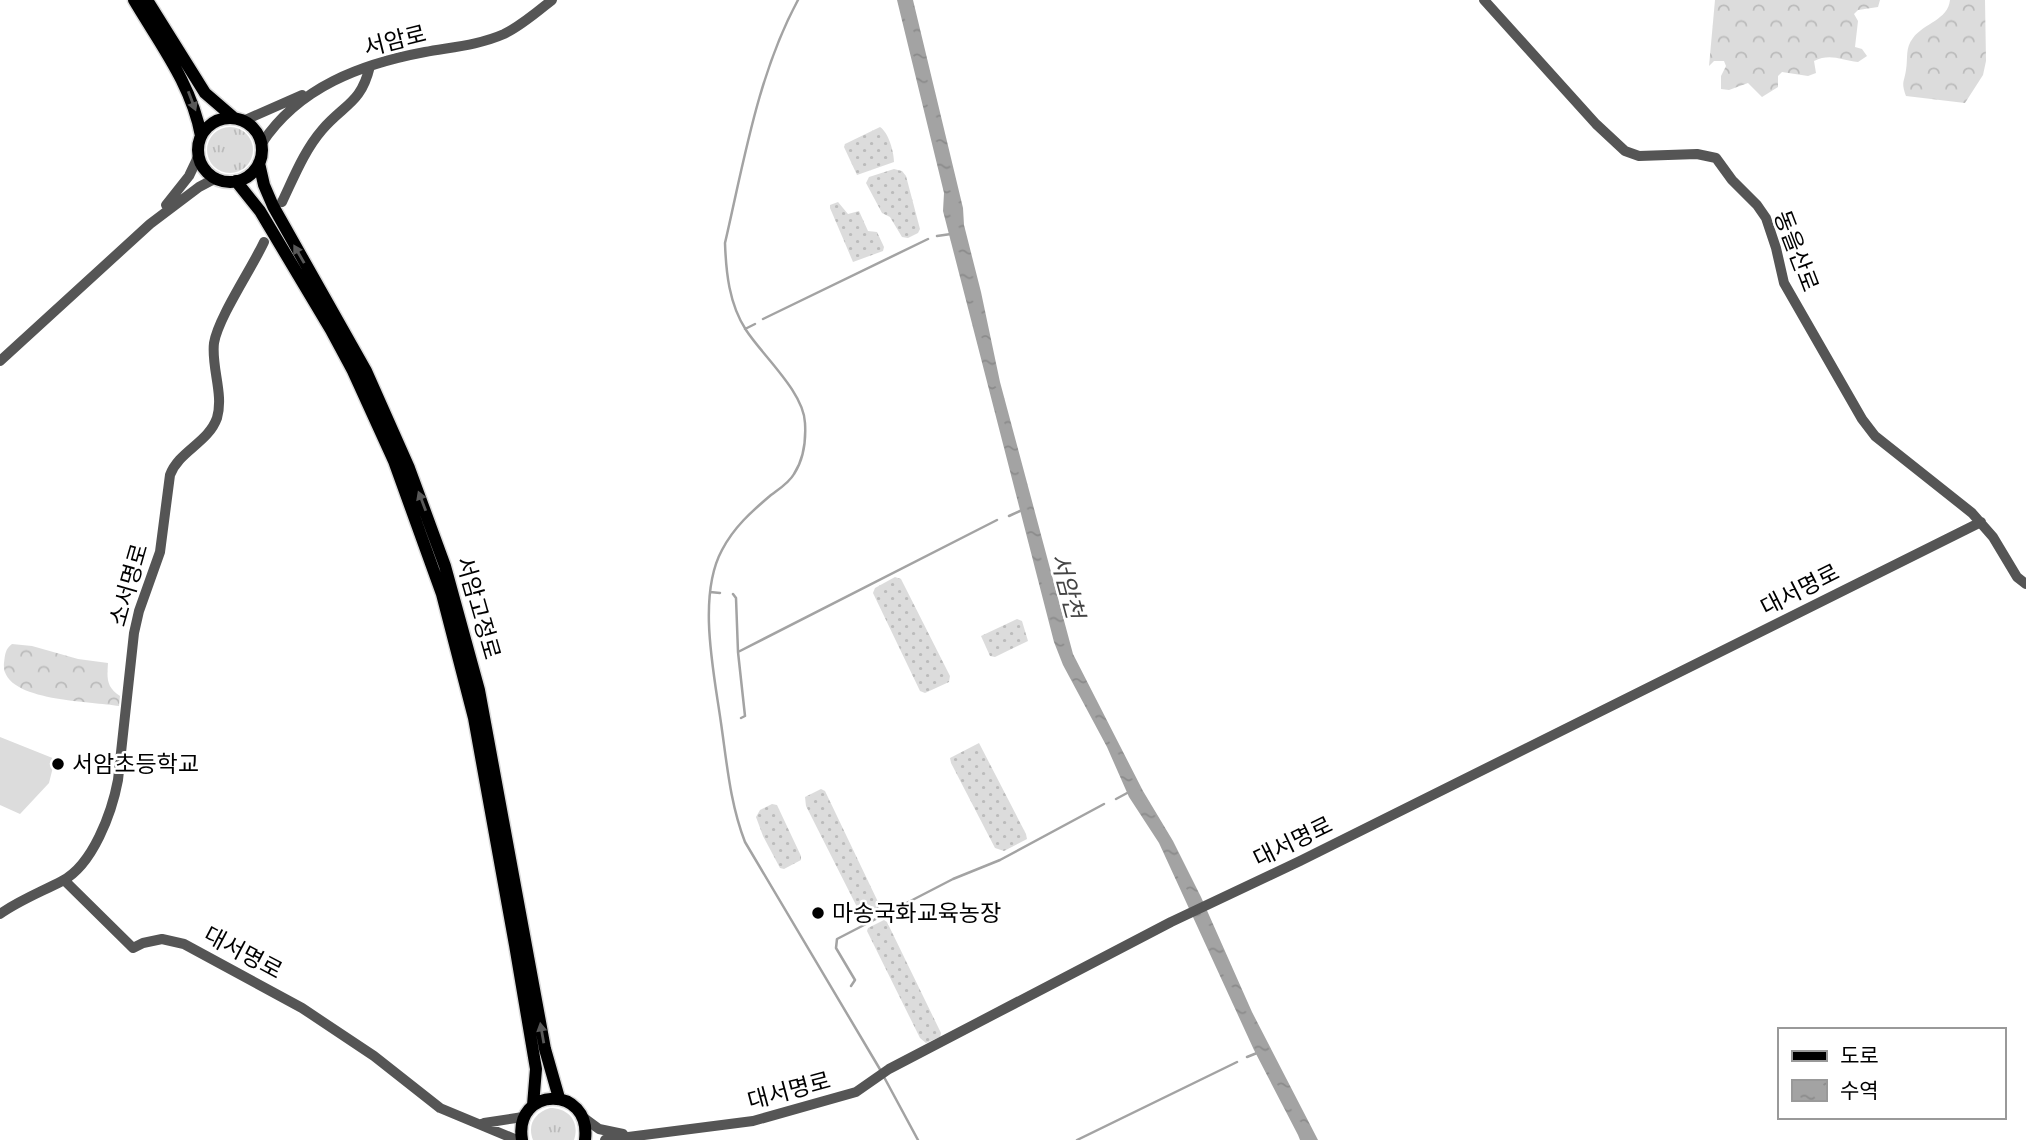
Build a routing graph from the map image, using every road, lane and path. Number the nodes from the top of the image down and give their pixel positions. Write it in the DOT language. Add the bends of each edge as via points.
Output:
graph roads {
  1 [pos="134,0"];
  2 [pos="147,0"];
  3 [pos="552,0"];
  4 [pos="1484,0"];
  5 [pos="370,66"];
  6 [pos="318,88"];
  7 [pos="238,119"];
  8 [pos="201,136"];
  9 [pos="262,143"];
  10 [pos="199,155"];
  11 [pos="259,163"];
  12 [pos="216,178"];
  13 [pos="236,181"];
  14 [pos="282,202"];
  15 [pos="150,224"];
  16 [pos="264,242"];
  17 [pos="0,361"];
  18 [pos="1981,522"];
  19 [pos="2026,584"];
  20 [pos="64,880"];
  21 [pos="0,914"];
  22 [pos="559,1098"];
  23 [pos="533,1105"];
  24 [pos="523,1117"];
  25 [pos="584,1118"];
  26 [pos="480,1123"];
  27 [pos="634,1136"];
  28 [pos="520,1140"];
  29 [pos="585,1140"];
  30 [pos="605,1140"];
  1 -- 8 [label="main road, one-way" via="187,88"];
  2 -- 7 [label="main road" via="205,93"];
  3 -- 5 [label="street, 서암로" via="505,33"];
  4 -- 18 [label="street, 동을산로" via="1625,150 1639,156 1697,154 1716,158 1766,218 1784,283 1862,419 1875,436"];
  5 -- 6 [label="street, 서암로"];
  5 -- 14 [label="street" via="356,99 323,129 304,156"];
  6 -- 7 [label="street"];
  6 -- 9 [label="street, 서암로" via="285,114"];
  7 -- 8 [label="main road" via="214,122"];
  7 -- 9 [label="main road" via="252,126"];
  8 -- 10 [label="main road"];
  9 -- 11 [label="main road"];
  10 -- 12 [label="main road"];
  10 -- 15 [label="street" via="189,176"];
  11 -- 13 [label="main road" via="247,177"];
  22 -- 11 [label="main road, 서암고정로, one-way" via="545,1049 479,690 444,566 423,503 375,391 273,206"];
  12 -- 13 [label="main road"];
  12 -- 15 [label="street"];
  13 -- 23 [label="main road, 서암고정로" via="260,211 353,371 394,461 442,594 471,706 513,932 536,1069"];
  15 -- 17 [label="street"];
  16 -- 20 [label="street, 소서명로" via="216,334 218,415 207,435 170,475 160,552 134,633 115,797 100,836"];
  18 -- 19 [label="street, 동을산로"];
  18 -- 27 [label="street, 대서명로" via="1176,919 889,1069 856,1092 753,1121"];
  20 -- 21 [label="street, 소서명로"];
  20 -- 26 [label="street, 대서명로" via="134,948 162,939 184,944 302,1008 440,1108"];
  22 -- 23 [label="main road"];
  22 -- 25 [label="main road"];
  23 -- 24 [label="main road"];
  24 -- 26 [label="street"];
  24 -- 28 [label="main road"];
  25 -- 27 [label="street" via="599,1129"];
  25 -- 29 [label="main road"];
  26 -- 28 [label="street, 대서명로"];
  27 -- 30 [label="street, 대서명로"];
}
